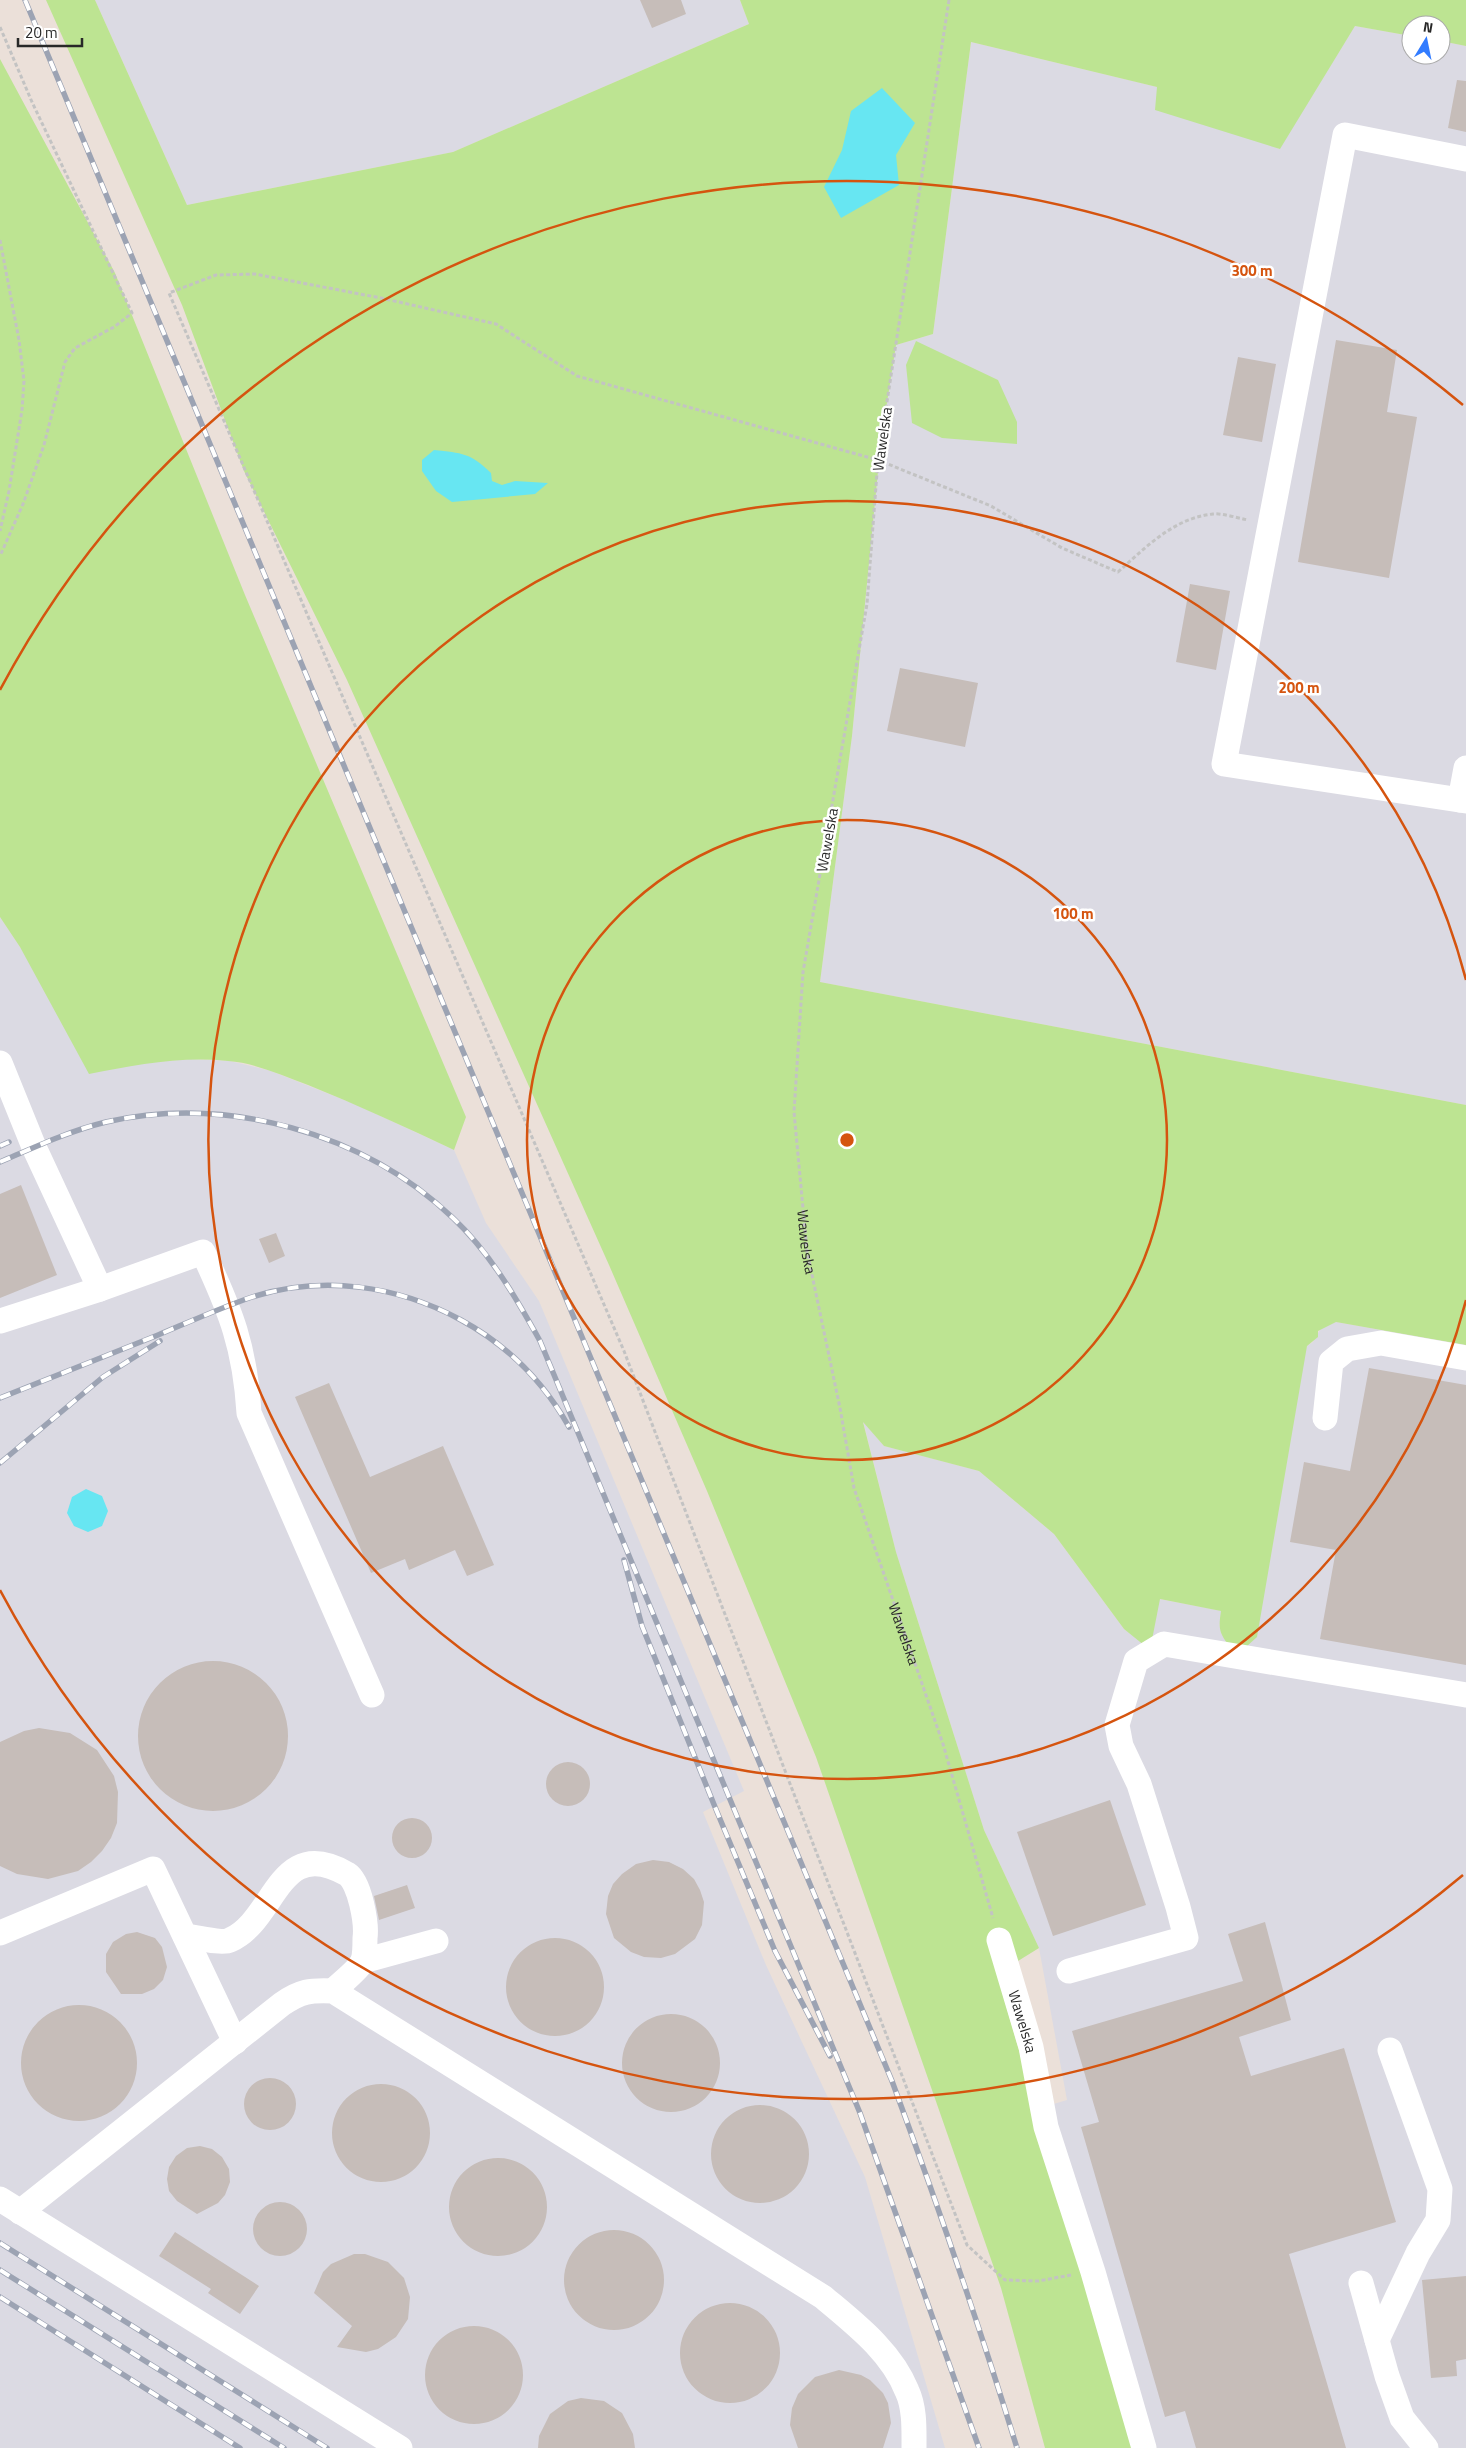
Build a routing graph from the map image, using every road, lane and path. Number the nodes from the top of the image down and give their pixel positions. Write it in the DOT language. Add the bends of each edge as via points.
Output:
graph roads {
  1 [pos="949,0"];
  2 [pos="0,27"];
  3 [pos="1466,159"];
  4 [pos="0,240"];
  5 [pos="878,460"];
  6 [pos="1270,525"];
  7 [pos="0,531"];
  8 [pos="0,556"];
  9 [pos="1466,768"];
  10 [pos="1463,800"];
  11 [pos="0,1063"];
  12 [pos="100,1289"];
  13 [pos="0,1321"];
  14 [pos="1466,1358"];
  15 [pos="1325,1418"];
  16 [pos="372,1695"];
  17 [pos="1466,1695"];
  18 [pos="0,1933"];
  19 [pos="185,1936"];
  20 [pos="999,1940"];
  21 [pos="436,1941"];
  22 [pos="363,1962"];
  23 [pos="1069,1971"];
  24 [pos="333,1991"];
  25 [pos="235,2042"];
  26 [pos="1390,2050"];
  27 [pos="10,2205"];
  28 [pos="1093,2272"];
  29 [pos="1361,2283"];
  30 [pos="1377,2340"];
  31 [pos="400,2448"];
  32 [pos="914,2448"];
  33 [pos="1144,2448"];
  34 [pos="1426,2448"];
  1 -- 5 [label="path, Wawelska"];
  2 -- 8 [label="path" via="132,313 114,327 75,348 65,362 44,445"];
  3 -- 6 [label="lane" via="1345,135"];
  4 -- 7 [label="path" via="20,340 24,381 15,455"];
  5 -- 6 [label="path" via="991,506 1062,548 1118,572 1152,542 1183,521 1215,514"];
  5 -- 20 [label="path, Wawelska" via="867,604 803,972 794,1112 807,1251 854,1488 943,1744"];
  5 -- 28 [label="path" via="576,376 496,324 255,274 216,275 169,293 624,1351 968,2245 1005,2280 1038,2281"];
  6 -- 10 [label="lane" via="1224,764"];
  9 -- 10 [label="lane"];
  11 -- 12 [label="lane" via="34,1147"];
  12 -- 13 [label="lane"];
  12 -- 16 [label="lane" via="203,1252 228,1306 240,1345 249,1413"];
  14 -- 15 [label="lane" via="1381,1344 1347,1349 1331,1362"];
  17 -- 23 [label="lane" via="1164,1644 1136,1661 1117,1726 1186,1938"];
  18 -- 19 [label="lane" via="153,1868"];
  19 -- 22 [label="lane" via="228,1941 248,1930 284,1878 311,1864 334,1867 350,1876 361,1901 366,1931"];
  19 -- 25 [label="lane"];
  20 -- 28 [label="lane, Wawelska" via="1031,2048 1046,2127"];
  21 -- 22 [label="lane"];
  22 -- 24 [label="lane"];
  24 -- 25 [label="lane" via="299,1993"];
  24 -- 32 [label="lane" via="822,2297 857,2326 893,2363 908,2392 914,2423"];
  25 -- 27 [label="lane"];
  26 -- 30 [label="lane" via="1440,2188 1438,2220 1418,2252"];
  27 -- 31 [label="lane"];
  28 -- 33 [label="lane, Wawelska"];
  29 -- 30 [label="lane"];
  30 -- 34 [label="lane" via="1402,2418"];
}
